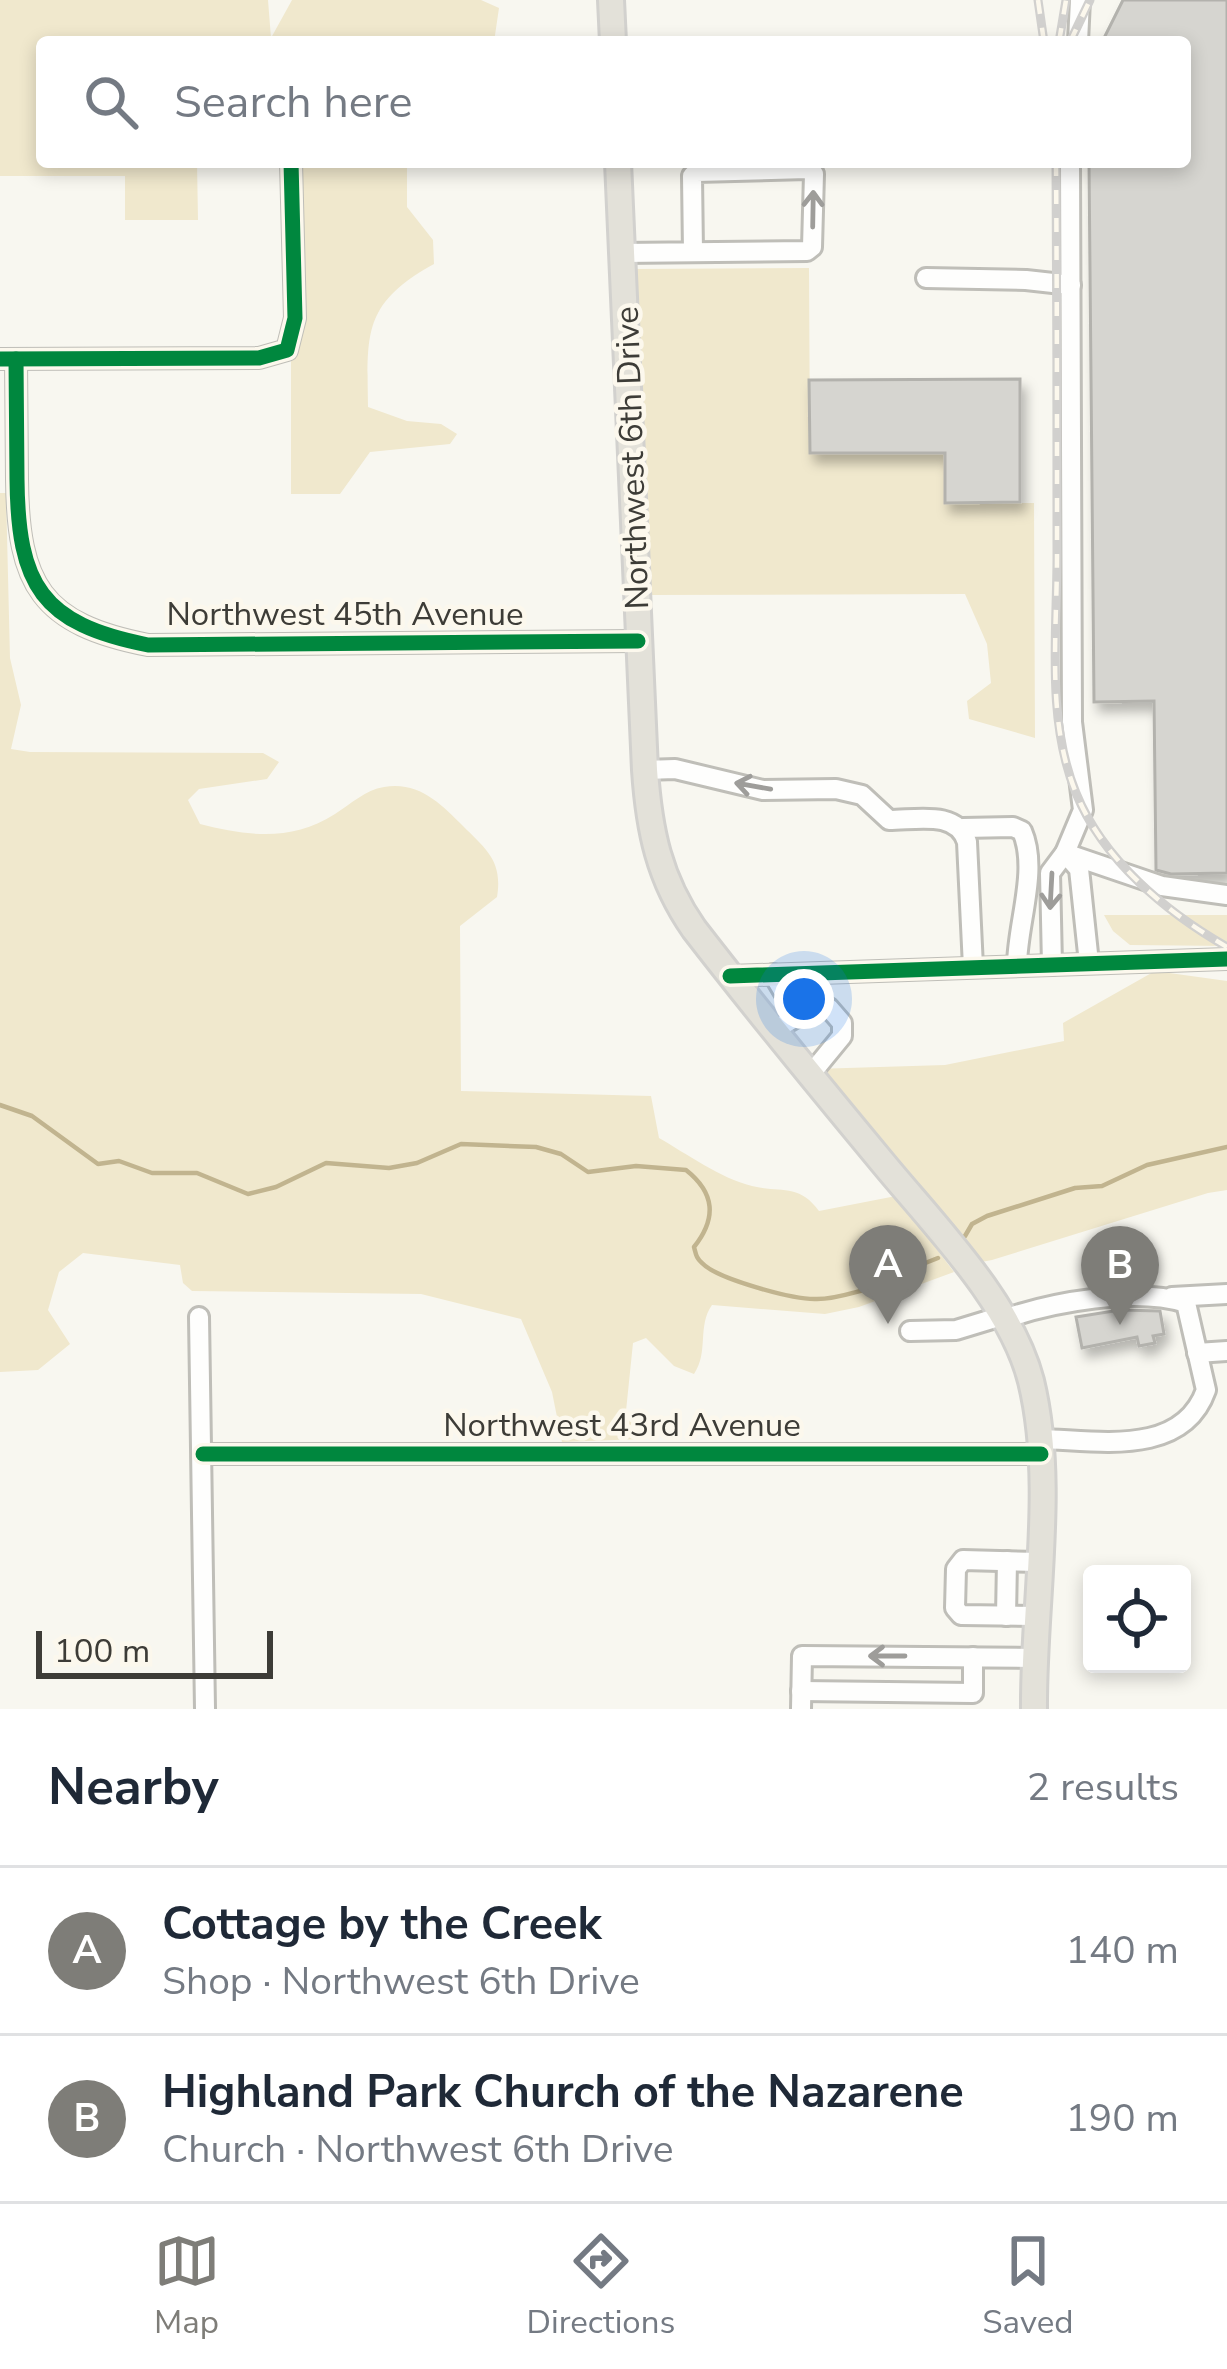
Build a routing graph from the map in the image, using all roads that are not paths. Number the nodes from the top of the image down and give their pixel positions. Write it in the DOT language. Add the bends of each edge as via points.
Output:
graph roads {
  1 [pos="611,0"];
  2 [pos="1081,0"];
  3 [pos="613,36"];
  4 [pos="1078,36"];
  5 [pos="291,168"];
  6 [pos="618,168"];
  7 [pos="1070,168"];
  8 [pos="692,252"];
  9 [pos="622,253"];
  10 [pos="926,278"];
  11 [pos="1071,285"];
  12 [pos="8,359"];
  13 [pos="638,640"];
  14 [pos="645,770"];
  15 [pos="963,828"];
  16 [pos="1065,853"];
  17 [pos="1227,895"];
  18 [pos="1227,958"];
  19 [pos="1089,963"];
  20 [pos="1052,965"];
  21 [pos="1017,966"];
  22 [pos="973,967"];
  23 [pos="773,974"];
  24 [pos="730,976"];
  25 [pos="798,1016"];
  26 [pos="774,1030"];
  27 [pos="811,1075"];
  28 [pos="1227,1294"];
  29 [pos="1167,1297"];
  30 [pos="199,1317"];
  31 [pos="1003,1318"];
  32 [pos="910,1331"];
  33 [pos="1227,1352"];
  34 [pos="1197,1353"];
  35 [pos="1041,1447"];
  36 [pos="203,1454"];
  37 [pos="1007,1561"];
  38 [pos="1038,1562"];
  39 [pos="1006,1616"];
  40 [pos="1036,1616"];
  41 [pos="973,1657"];
  42 [pos="1034,1658"];
  43 [pos="801,1700"];
  44 [pos="205,1709"];
  45 [pos="1034,1709"];
  1 -- 3 [label="main road"];
  2 -- 4 [label="street"];
  5 -- 12 [label="street" via="294,332 287,350 254,358"];
  6 -- 9 [label="main road, Northwest 6th Drive"];
  7 -- 11 [label="street"];
  8 -- 8 [label="street, one-way" via="807,251 814,174 697,172"];
  8 -- 9 [label="street"];
  9 -- 13 [label="main road, Northwest 6th Drive"];
  10 -- 11 [label="street"];
  11 -- 16 [label="street" via="1072,722 1083,810"];
  12 -- 13 [label="street, Northwest 45th Avenue" via="21,553 58,611 112,638"];
  13 -- 14 [label="main road, Northwest 6th Drive"];
  15 -- 14 [label="street, one-way" via="950,820 889,820 862,795 836,789 763,790"];
  14 -- 24 [label="main road, Northwest 6th Drive" via="661,872"];
  15 -- 21 [label="street" via="1013,827 1026,841"];
  15 -- 22 [label="street"];
  16 -- 17 [label="street" via="1162,886"];
  16 -- 19 [label="street" via="1078,868"];
  16 -- 20 [label="street, one-way" via="1050,873"];
  18 -- 19 [label="street"];
  19 -- 20 [label="street"];
  20 -- 21 [label="street"];
  21 -- 22 [label="street"];
  22 -- 23 [label="street"];
  23 -- 24 [label="street"];
  23 -- 25 [label="street"];
  24 -- 26 [label="main road, Northwest 6th Drive"];
  25 -- 26 [label="street"];
  25 -- 27 [label="street" via="829,1008 842,1023 842,1036"];
  26 -- 27 [label="main road, Northwest 6th Drive"];
  27 -- 31 [label="main road, Northwest 6th Drive"];
  28 -- 29 [label="street"];
  29 -- 31 [label="street" via="1045,1306"];
  29 -- 34 [label="street" via="1186,1303"];
  30 -- 36 [label="street"];
  31 -- 32 [label="street"];
  31 -- 35 [label="main road, Northwest 6th Drive" via="1030,1380"];
  33 -- 34 [label="street"];
  34 -- 35 [label="street, Northwest 43rd Avenue" via="1206,1390 1172,1431 1137,1442"];
  35 -- 36 [label="street, Northwest 43rd Avenue"];
  35 -- 38 [label="main road, Northwest 6th Drive"];
  36 -- 44 [label="street"];
  37 -- 38 [label="street"];
  37 -- 39 [label="street"];
  37 -- 39 [label="street" via="963,1560 955,1608"];
  38 -- 40 [label="main road, Northwest 6th Drive"];
  39 -- 40 [label="street"];
  40 -- 42 [label="main road, Northwest 6th Drive"];
  41 -- 42 [label="street"];
  41 -- 43 [label="street" via="973,1693"];
  41 -- 43 [label="street, one-way" via="802,1656"];
  42 -- 45 [label="main road, Northwest 6th Drive"];
}
